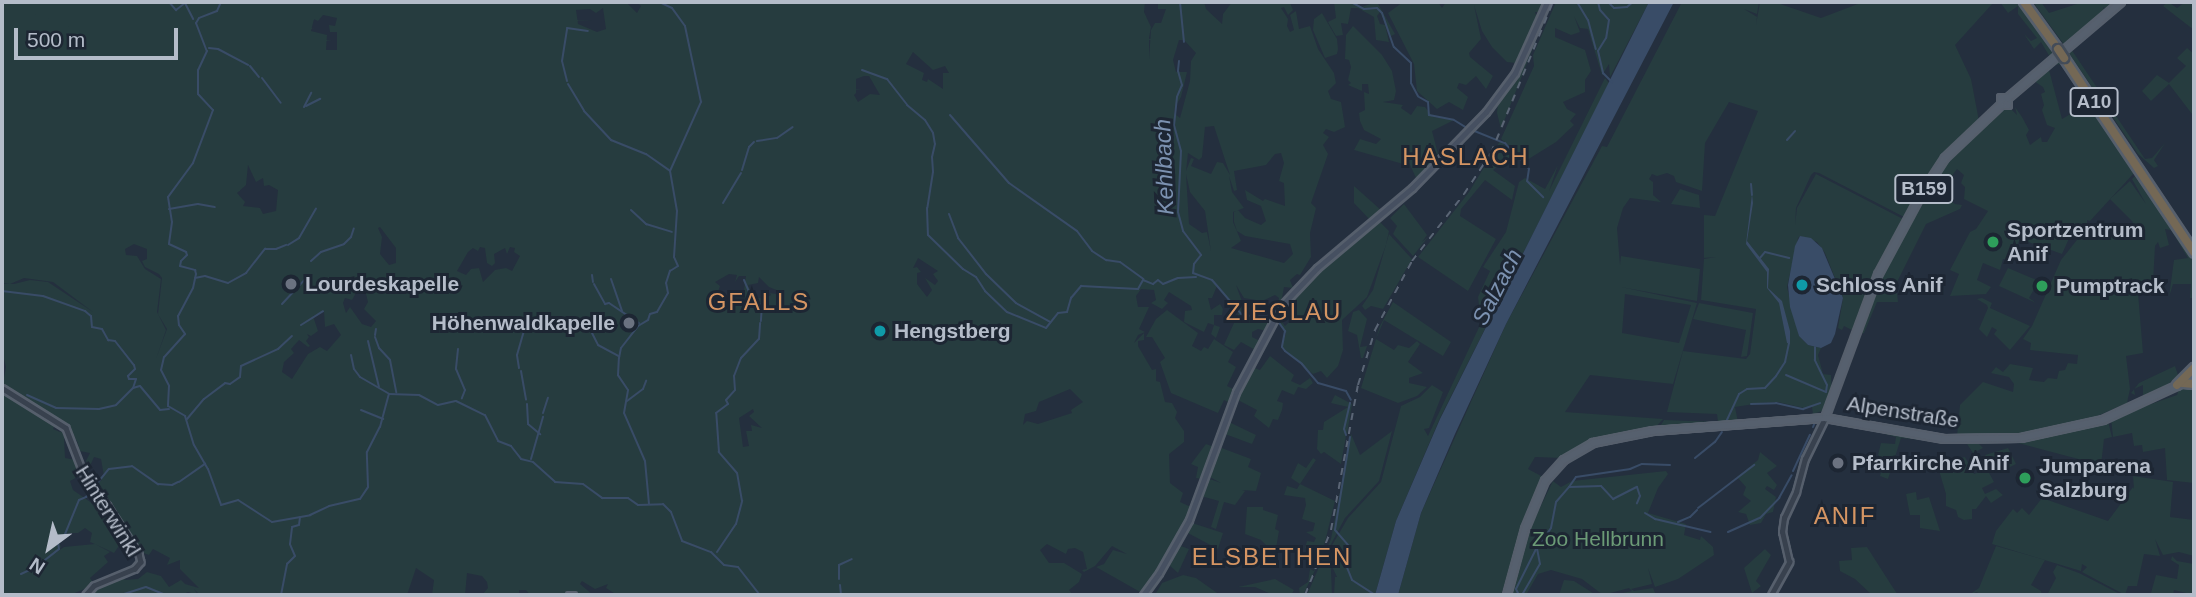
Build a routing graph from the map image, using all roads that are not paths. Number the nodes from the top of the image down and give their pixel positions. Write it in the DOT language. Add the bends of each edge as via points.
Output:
graph roads {
  1 [pos="1547,2"];
  2 [pos="2027,2"];
  3 [pos="2121,2"];
  4 [pos="2142,169"];
  5 [pos="2186,233"];
  6 [pos="2194,239"];
  7 [pos="2194,245"];
  8 [pos="2194,252"];
  9 [pos="2194,368"];
  10 [pos="2194,377"];
  11 [pos="2194,384"];
  12 [pos="2177,385"];
  13 [pos="2,388"];
  14 [pos="1825,418"];
  15 [pos="86,595"];
  16 [pos="1143,595"];
  17 [pos="1505,595"];
  18 [pos="1771,595"];
  1 -- 16 [label="main road" via="1512,79 1471,129 1402,198 1304,280 1274,318 1236,392 1189,520"];
  2 -- 4 [label="highway, A10, bridge"];
  3 -- 14 [label="main road, B159" via="2008,98 2001,98 2001,105 1945,158 1878,275"];
  4 -- 5 [label="highway, A10"];
  4 -- 8 [label="highway, A10"];
  5 -- 6 [label="highway"];
  5 -- 7 [label="highway, A10"];
  9 -- 12 [label="highway"];
  10 -- 12 [label="main road, Alpenstraße"];
  11 -- 12 [label="highway"];
  12 -- 14 [label="main road, Alpenstraße" via="2100,419 2036,436 1957,440"];
  13 -- 15 [label="street, Hinterwinkl" via="56,420 71,435 76,461 88,485 136,547 141,560 138,566 94,586"];
  14 -- 17 [label="main road, Alpenstraße" via="1643,432 1583,448 1545,481"];
  14 -- 18 [label="street" via="1784,518 1782,532 1789,562"];
}
